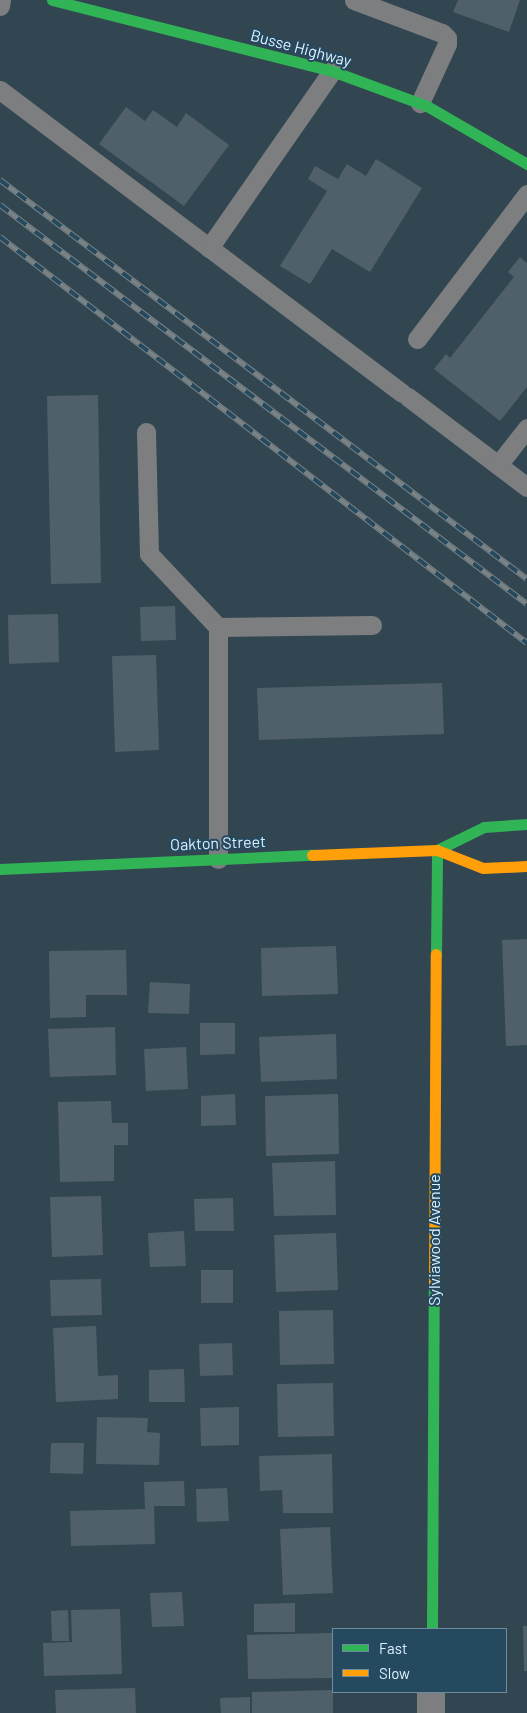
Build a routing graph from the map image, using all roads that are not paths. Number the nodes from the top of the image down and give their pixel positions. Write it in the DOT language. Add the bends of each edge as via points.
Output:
graph roads {
  1 [pos="1,0"];
  2 [pos="52,0"];
  3 [pos="354,0"];
  4 [pos="81,4"];
  5 [pos="0,6"];
  6 [pos="332,71"];
  7 [pos="0,90"];
  8 [pos="420,103"];
  9 [pos="527,164"];
  10 [pos="527,194"];
  11 [pos="209,248"];
  12 [pos="417,338"];
  13 [pos="527,428"];
  14 [pos="146,432"];
  15 [pos="498,465"];
  16 [pos="527,487"];
  17 [pos="372,625"];
  18 [pos="218,627"];
  19 [pos="527,824"];
  20 [pos="437,850"];
  21 [pos="218,859"];
  22 [pos="527,866"];
  23 [pos="0,869"];
  24 [pos="432,1628"];
  25 [pos="431,1693"];
  26 [pos="431,1713"];
  1 -- 5 [label="lane"];
  2 -- 4 [label="main road, Busse Highway"];
  3 -- 8 [label="lane" via="442,33 447,38 448,44"];
  4 -- 6 [label="main road, Busse Highway"];
  6 -- 8 [label="main road, Busse Highway"];
  6 -- 11 [label="lane"];
  7 -- 11 [label="lane"];
  8 -- 9 [label="main road, Busse Highway"];
  10 -- 12 [label="lane"];
  11 -- 15 [label="lane"];
  13 -- 15 [label="lane"];
  14 -- 18 [label="lane" via="149,554"];
  15 -- 16 [label="lane"];
  17 -- 18 [label="lane"];
  18 -- 21 [label="lane"];
  19 -- 20 [label="main road, Oakton Street" via="484,827"];
  20 -- 21 [label="main road, Oakton Street"];
  20 -- 22 [label="main road, Oakton Street" via="483,868"];
  20 -- 24 [label="main road, Sylviawood Avenue"];
  21 -- 23 [label="main road, Oakton Street"];
  25 -- 26 [label="street"];
}
